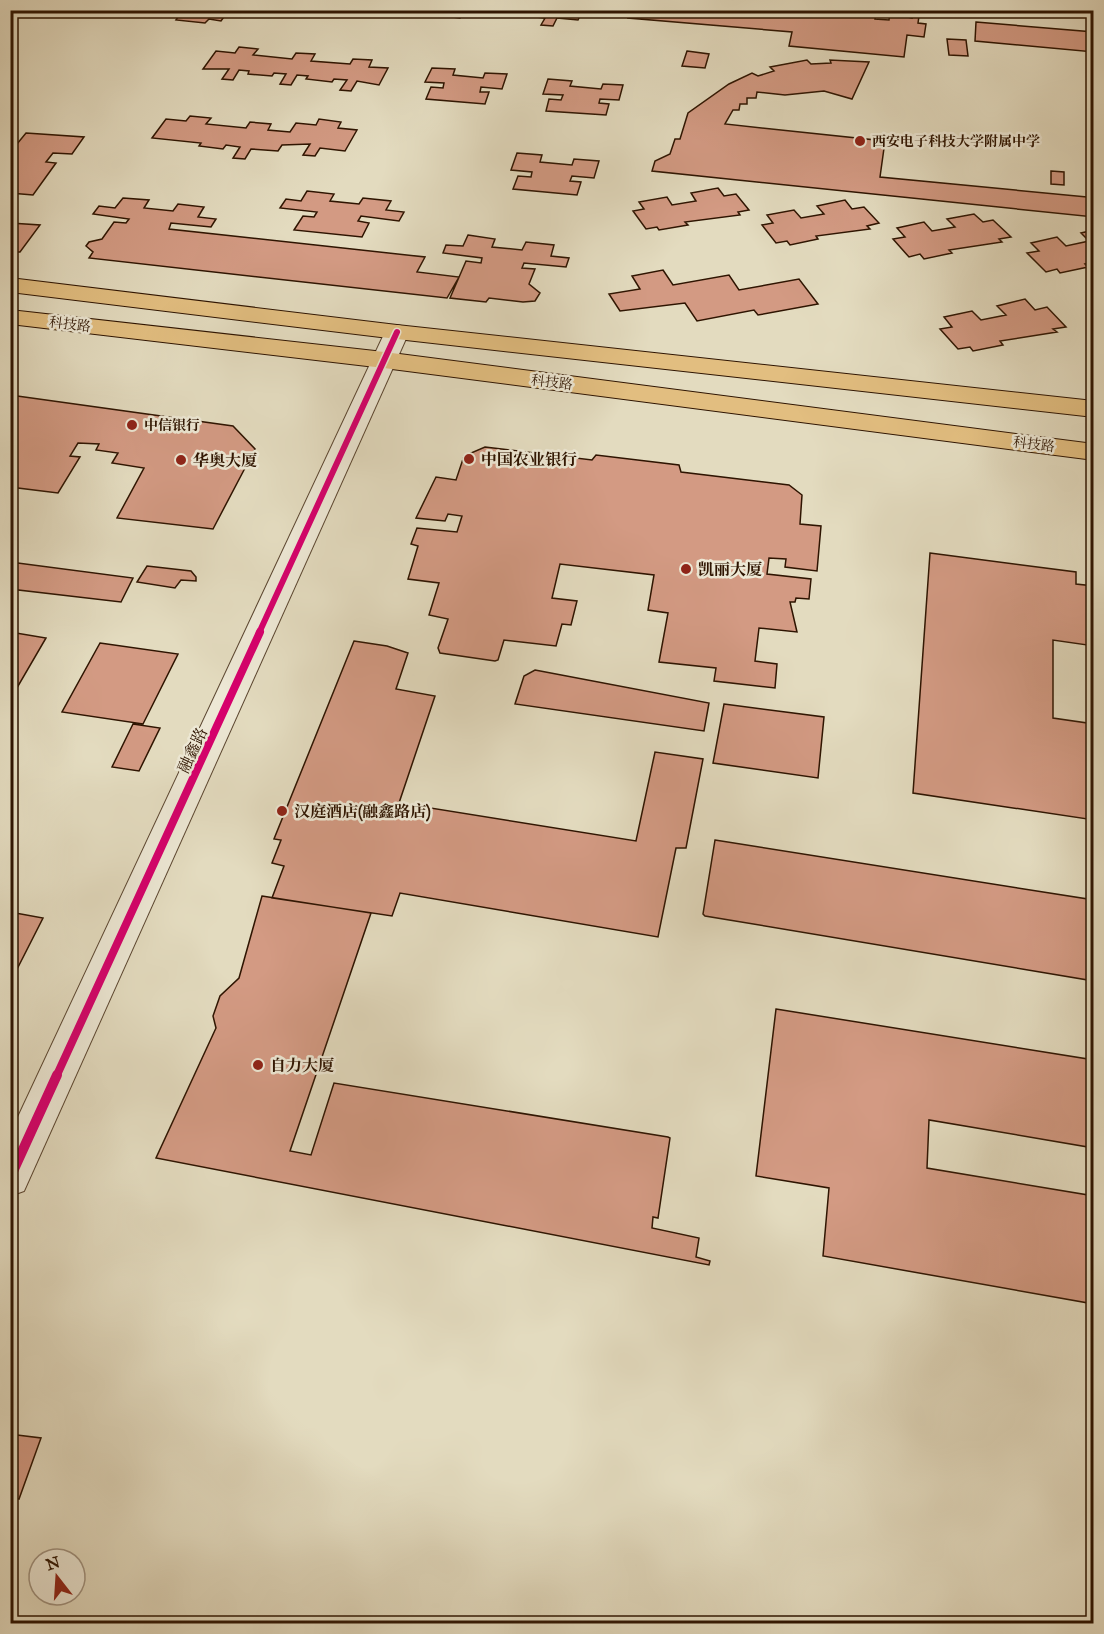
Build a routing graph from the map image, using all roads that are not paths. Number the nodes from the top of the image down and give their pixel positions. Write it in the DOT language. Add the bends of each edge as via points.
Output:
graph roads {
  1 [pos="10,285"];
  2 [pos="10,317"];
  3 [pos="391,346"];
  4 [pos="1094,409"];
  5 [pos="1094,452"];
  6 [pos="10,1178"];
  1 -- 3 [label="main road, 科技路"];
  2 -- 3 [label="main road, 科技路"];
  3 -- 4 [label="main road, 科技路"];
  3 -- 5 [label="main road, 科技路"];
  3 -- 6 [label="street, 融鑫路"];
}
